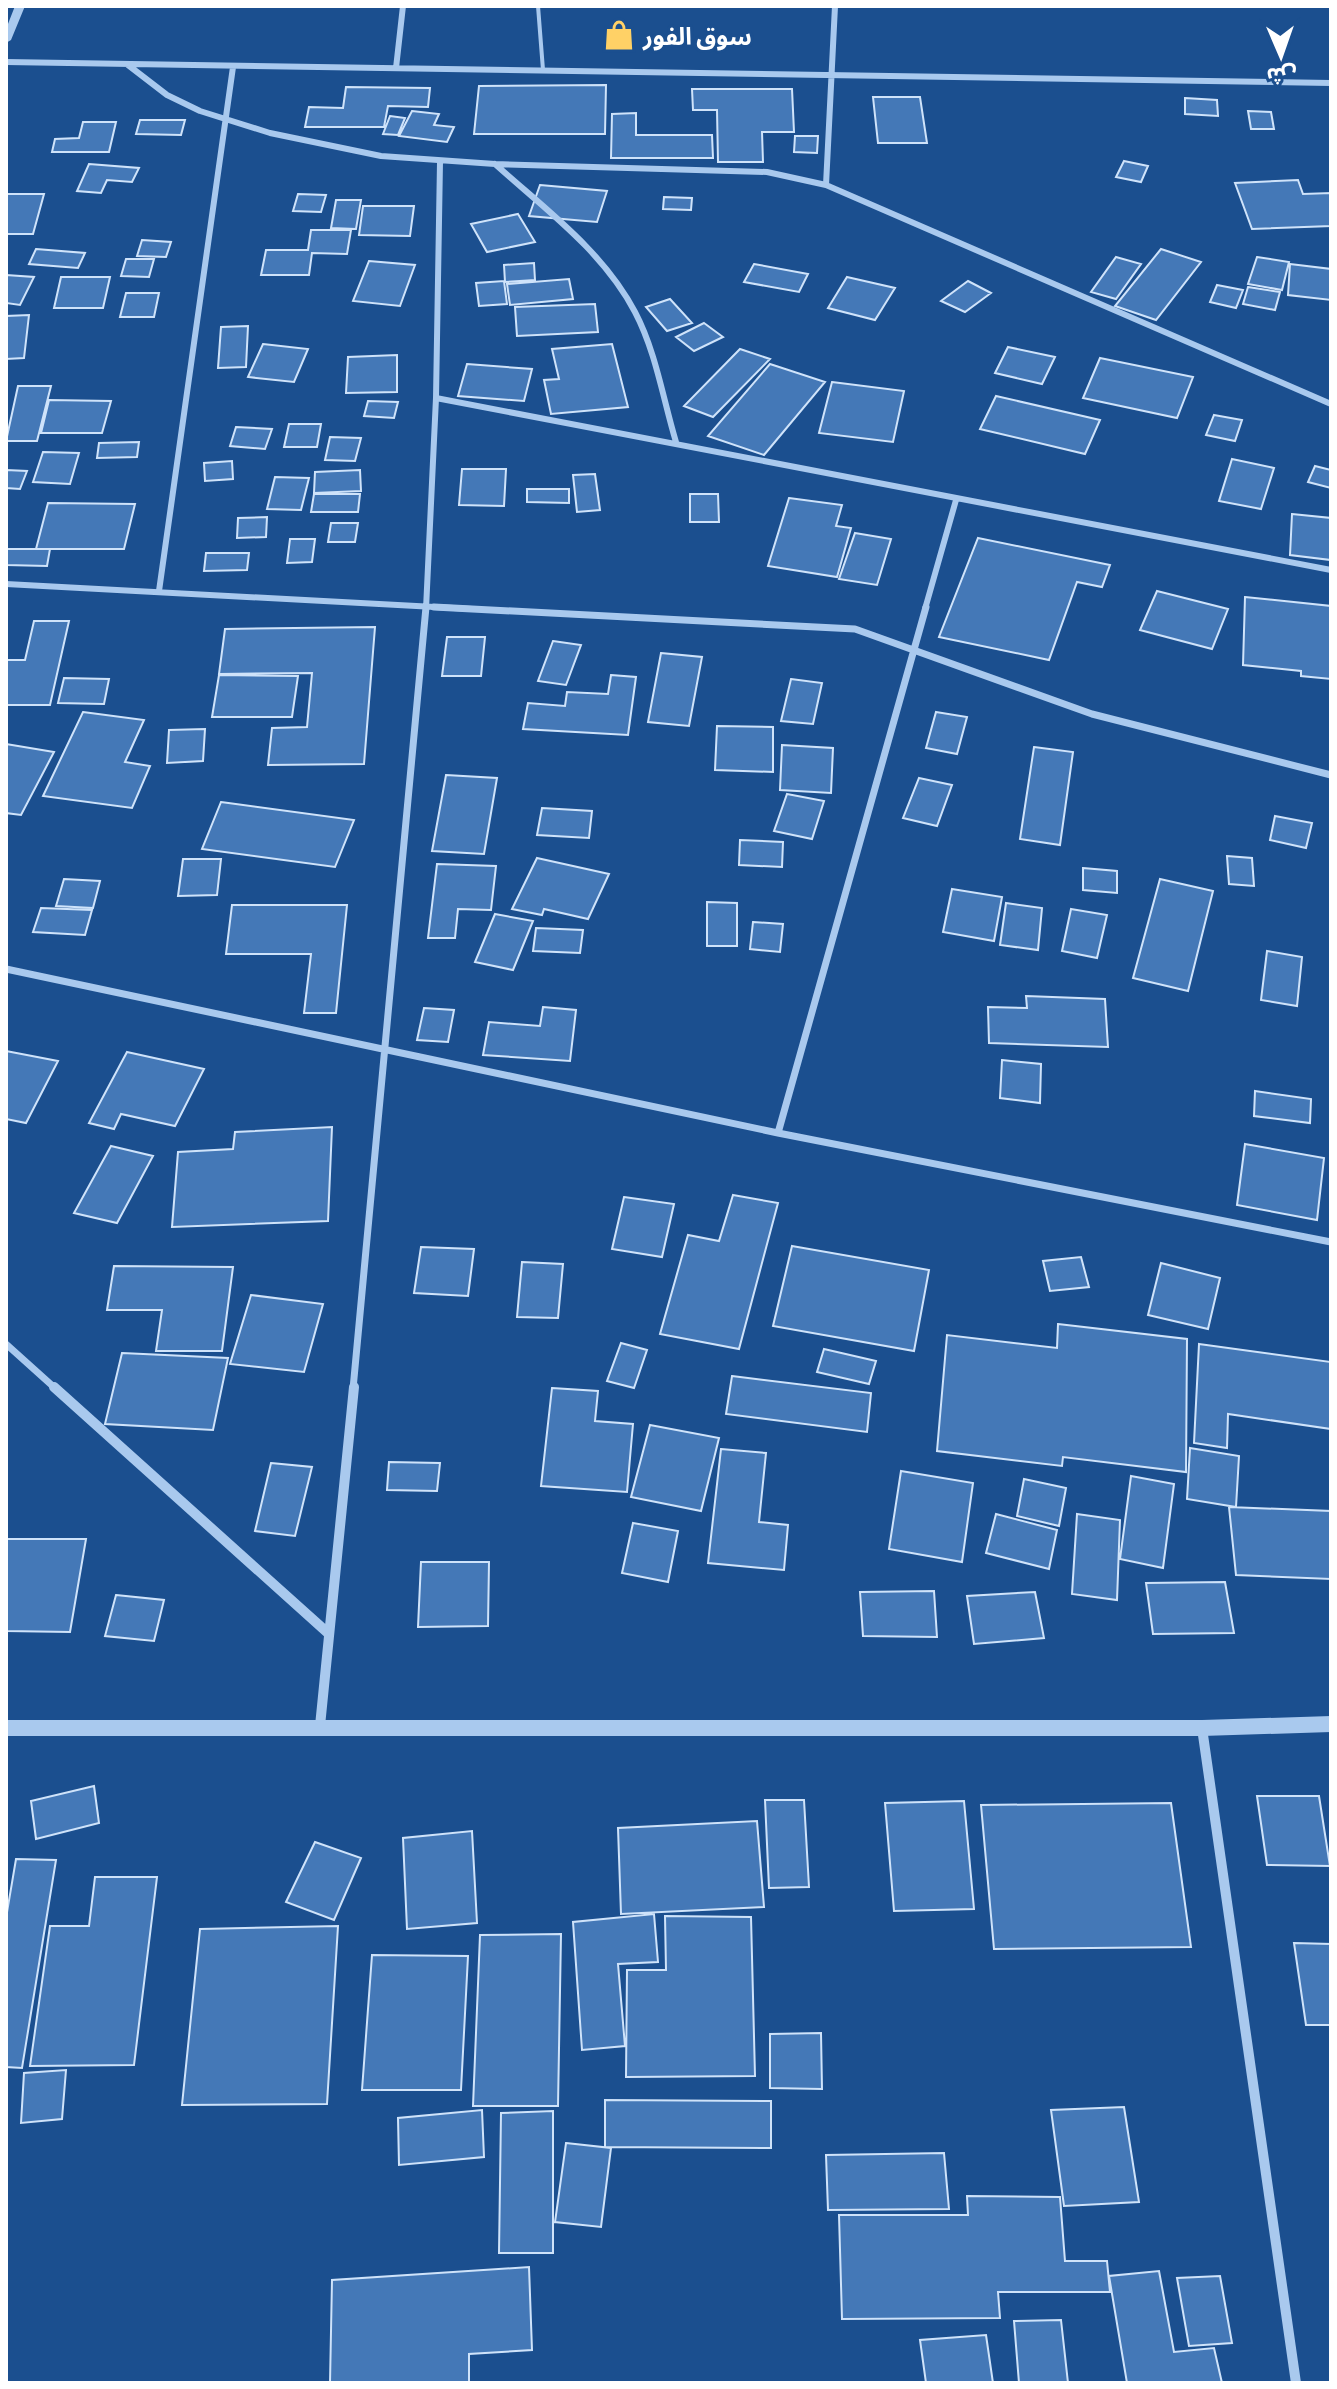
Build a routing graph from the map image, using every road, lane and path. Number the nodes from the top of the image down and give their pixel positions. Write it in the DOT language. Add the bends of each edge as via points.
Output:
graph roads {
  1 [pos="20,6"];
  2 [pos="403,6"];
  3 [pos="538,6"];
  4 [pos="835,6"];
  5 [pos="6,40"];
  6 [pos="6,62"];
  7 [pos="128,65"];
  8 [pos="233,67"];
  9 [pos="396,68"];
  10 [pos="543,70"];
  11 [pos="834,74"];
  12 [pos="1331,83"];
  13 [pos="226,120"];
  14 [pos="440,162"];
  15 [pos="495,164"];
  16 [pos="826,185"];
  17 [pos="436,398"];
  18 [pos="1331,404"];
  19 [pos="676,442"];
  20 [pos="956,500"];
  21 [pos="1331,570"];
  22 [pos="6,584"];
  23 [pos="159,591"];
  24 [pos="426,607"];
  25 [pos="913,648"];
  26 [pos="1331,775"];
  27 [pos="6,969"];
  28 [pos="387,1049"];
  29 [pos="778,1133"];
  30 [pos="1331,1242"];
  31 [pos="6,1344"];
  32 [pos="329,1634"];
  33 [pos="1331,1724"];
  34 [pos="320,1726"];
  35 [pos="6,1728"];
  36 [pos="1202,1728"];
  37 [pos="1296,2383"];
  1 -- 5 [label="street"];
  2 -- 9 [label="street"];
  3 -- 10 [label="lane"];
  4 -- 11 [label="street"];
  6 -- 7 [label="street"];
  7 -- 8 [label="street"];
  7 -- 13 [label="street" via="167,95"];
  8 -- 9 [label="street"];
  8 -- 13 [label="street"];
  9 -- 10 [label="street"];
  10 -- 11 [label="street"];
  11 -- 12 [label="street"];
  11 -- 16 [label="street"];
  13 -- 14 [label="street" via="323,145"];
  13 -- 23 [label="street"];
  14 -- 15 [label="street"];
  14 -- 17 [label="street"];
  15 -- 16 [label="street" via="767,172"];
  15 -- 19 [label="street" via="603,264 623,292 636,315"];
  16 -- 18 [label="street"];
  17 -- 19 [label="street"];
  17 -- 24 [label="street"];
  19 -- 20 [label="street"];
  20 -- 21 [label="street"];
  20 -- 25 [label="street"];
  22 -- 23 [label="street"];
  23 -- 24 [label="street"];
  24 -- 25 [label="street" via="823,626 855,629"];
  24 -- 28 [label="street"];
  25 -- 26 [label="street" via="1092,714"];
  25 -- 29 [label="street"];
  27 -- 28 [label="street"];
  28 -- 29 [label="street"];
  28 -- 32 [label="street"];
  29 -- 30 [label="street"];
  31 -- 32 [label="street"];
  32 -- 34 [label="street"];
  33 -- 36 [label="street"];
  34 -- 35 [label="street"];
  34 -- 36 [label="street"];
  36 -- 37 [label="street"];
}
